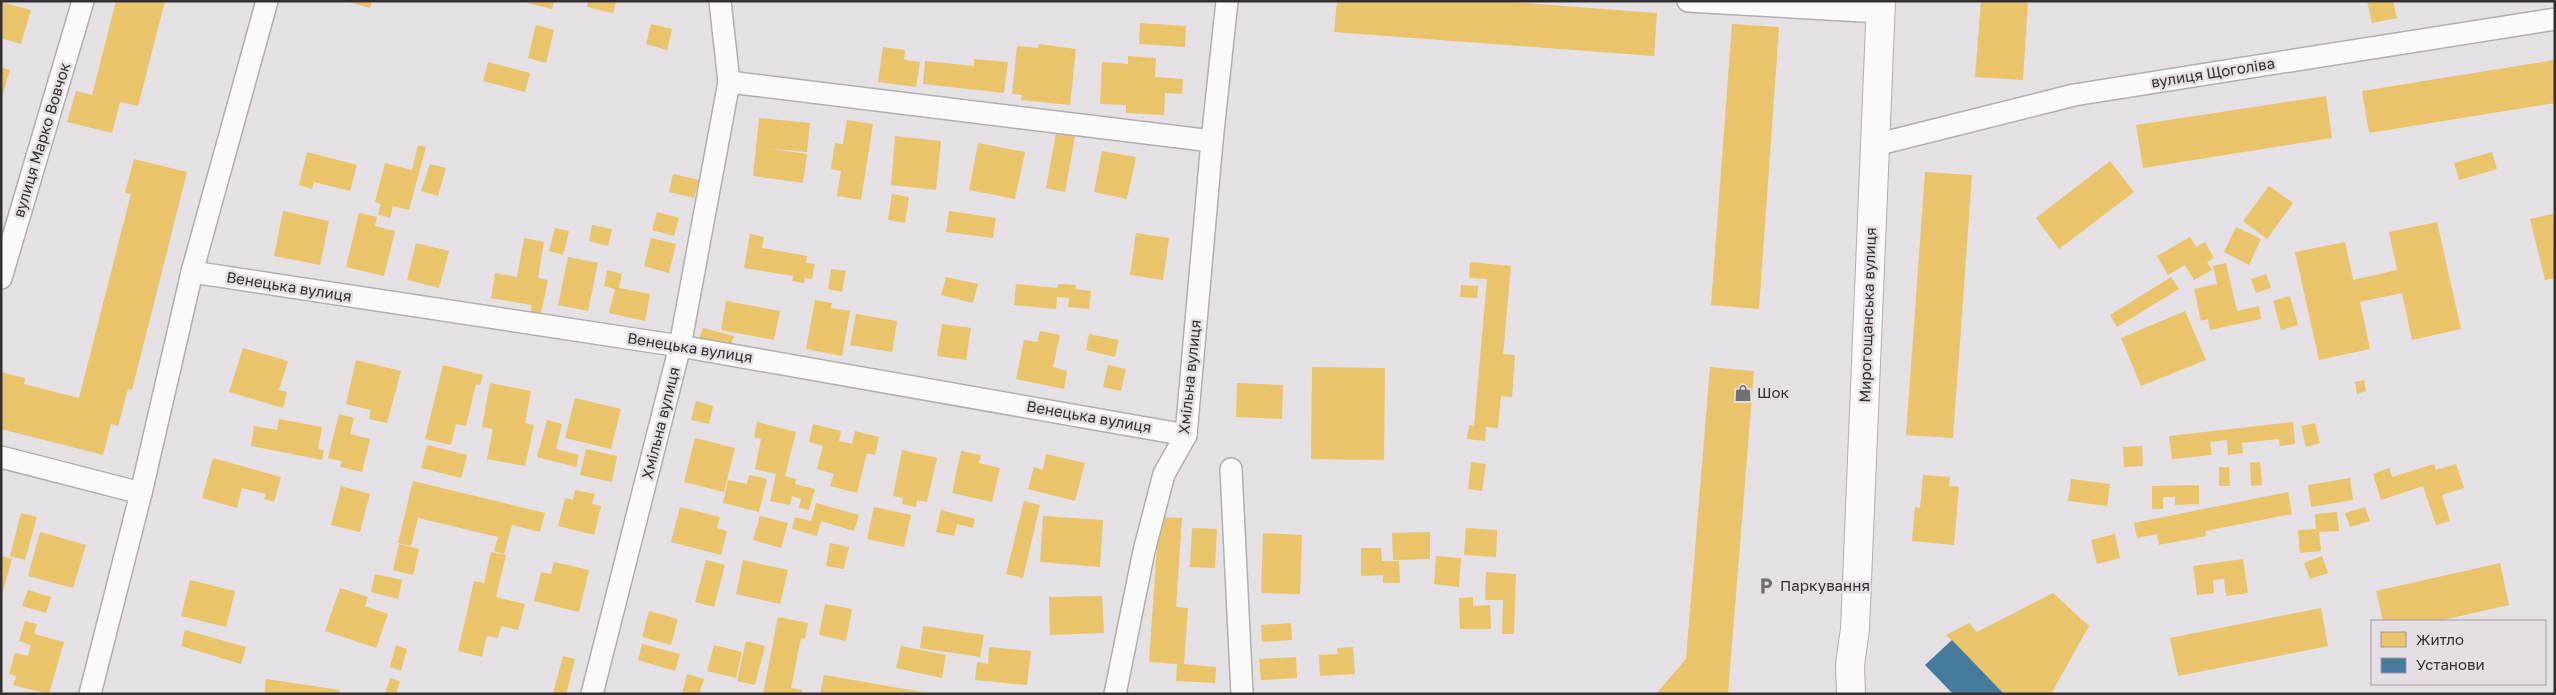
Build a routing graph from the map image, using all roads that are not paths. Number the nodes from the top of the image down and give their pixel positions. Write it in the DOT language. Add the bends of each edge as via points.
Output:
graph roads {
  1 [pos="83,1"];
  2 [pos="267,1"];
  3 [pos="720,1"];
  4 [pos="1227,1"];
  5 [pos="1688,1"];
  6 [pos="1881,7"];
  7 [pos="2555,19"];
  8 [pos="729,82"];
  9 [pos="1212,141"];
  10 [pos="1875,145"];
  11 [pos="192,272"];
  12 [pos="1,278"];
  13 [pos="680,346"];
  14 [pos="1186,435"];
  15 [pos="1,456"];
  16 [pos="1231,469"];
  17 [pos="140,493"];
  18 [pos="1850,665"];
  19 [pos="90,694"];
  20 [pos="592,694"];
  21 [pos="1115,694"];
  22 [pos="1242,694"];
  23 [pos="1840,694"];
  24 [pos="1851,694"];
  1 -- 12 [label="street, вулиця Марко Вовчок"];
  2 -- 11 [label="street"];
  3 -- 8 [label="street, Хмільна вулиця"];
  4 -- 9 [label="street, Хмільна вулиця"];
  5 -- 6 [label="street"];
  6 -- 10 [label="main road, Мирогощанська вулиця"];
  7 -- 10 [label="street, вулиця Щоголіва" via="2074,95"];
  8 -- 9 [label="street"];
  8 -- 13 [label="street, Хмільна вулиця"];
  9 -- 14 [label="street, Хмільна вулиця"];
  10 -- 18 [label="main road, Мирогощанська вулиця" via="1855,629"];
  11 -- 13 [label="street, Венецька вулиця"];
  11 -- 17 [label="street"];
  13 -- 14 [label="street, Венецька вулиця"];
  13 -- 20 [label="street, Хмільна вулиця"];
  14 -- 21 [label="street, Хмільна вулиця" via="1161,484"];
  15 -- 17 [label="street"];
  16 -- 22 [label="street"];
  17 -- 19 [label="street"];
  18 -- 23 [label="main road"];
  18 -- 24 [label="main road"];
}
